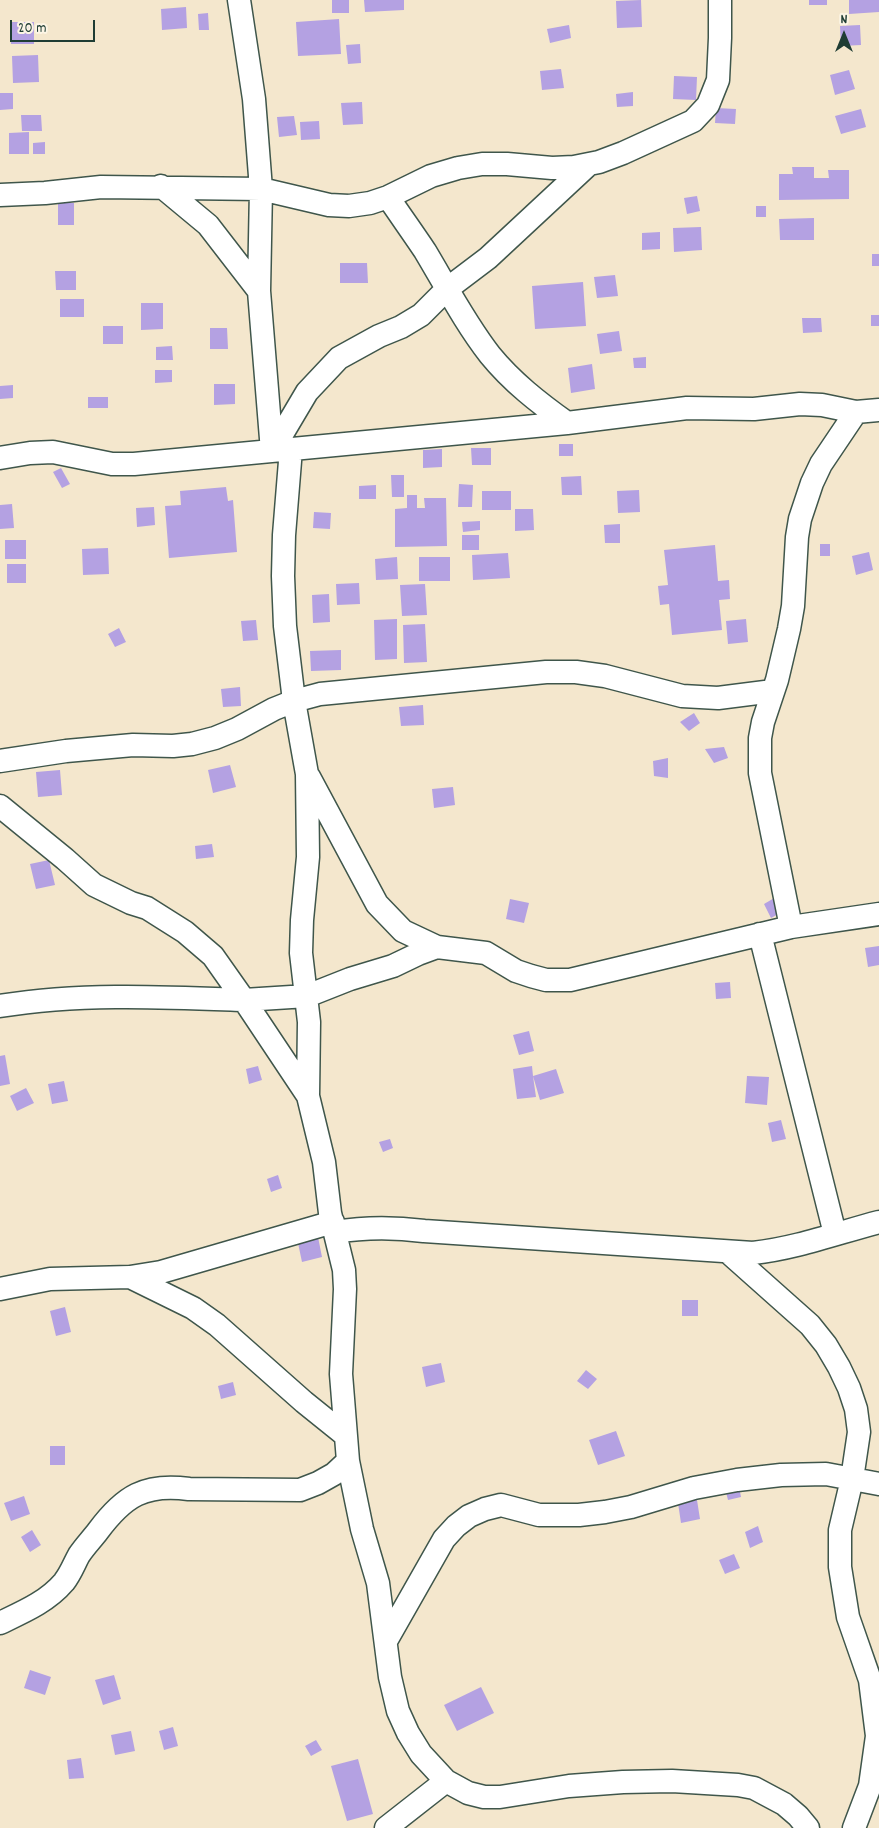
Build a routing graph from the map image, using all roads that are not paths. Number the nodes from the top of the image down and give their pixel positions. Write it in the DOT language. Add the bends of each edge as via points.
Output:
graph roads {
  1 [pos="239,0"];
  2 [pos="720,0"];
  3 [pos="588,165"];
  4 [pos="161,186"];
  5 [pos="261,188"];
  6 [pos="0,195"];
  7 [pos="388,197"];
  8 [pos="447,289"];
  9 [pos="259,291"];
  10 [pos="879,410"];
  11 [pos="856,412"];
  12 [pos="567,423"];
  13 [pos="281,450"];
  14 [pos="0,458"];
  15 [pos="773,691"];
  16 [pos="294,701"];
  17 [pos="0,761"];
  18 [pos="307,774"];
  19 [pos="0,806"];
  20 [pos="879,914"];
  21 [pos="791,927"];
  22 [pos="760,934"];
  23 [pos="437,947"];
  24 [pos="307,996"];
  25 [pos="244,1000"];
  26 [pos="0,1006"];
  27 [pos="308,1096"];
  28 [pos="879,1222"];
  29 [pos="334,1227"];
  30 [pos="835,1234"];
  31 [pos="728,1252"];
  32 [pos="130,1277"];
  33 [pos="0,1289"];
  34 [pos="345,1435"];
  35 [pos="348,1461"];
  36 [pos="852,1479"];
  37 [pos="879,1484"];
  38 [pos="0,1623"];
  39 [pos="386,1640"];
  40 [pos="446,1781"];
  41 [pos="386,1828"];
  42 [pos="808,1828"];
  43 [pos="854,1828"];
  1 -- 5 [label="street" via="254,99"];
  2 -- 3 [label="street" via="718,80 708,105 693,121"];
  3 -- 7 [label="street" via="552,168 482,164 431,176"];
  3 -- 8 [label="street" via="488,258"];
  4 -- 5 [label="street"];
  4 -- 6 [label="street"];
  4 -- 9 [label="street" via="208,224"];
  5 -- 7 [label="street" via="329,205 349,206"];
  5 -- 9 [label="street"];
  7 -- 8 [label="street"];
  8 -- 12 [label="street" via="474,332 510,377"];
  8 -- 13 [label="street" via="421,315 339,358 308,392"];
  9 -- 13 [label="street"];
  10 -- 11 [label="street"];
  11 -- 12 [label="street" via="800,404 754,409 704,407"];
  11 -- 15 [label="street" via="821,464 805,501 797,537 789,630"];
  12 -- 13 [label="street"];
  13 -- 14 [label="street" via="134,464 106,464 53,452"];
  13 -- 16 [label="street" via="285,626"];
  15 -- 16 [label="street" via="718,698 682,696 605,676 546,672 345,691"];
  15 -- 21 [label="street" via="760,738 760,764"];
  16 -- 17 [label="street" via="238,729 192,744 133,745"];
  16 -- 18 [label="street"];
  18 -- 23 [label="street" via="377,904 403,931"];
  18 -- 24 [label="street" via="308,857 301,953"];
  19 -- 25 [label="street" via="94,885 148,908 185,932 213,956"];
  20 -- 21 [label="street"];
  21 -- 22 [label="street"];
  22 -- 23 [label="street" via="558,981 516,971 486,953"];
  22 -- 30 [label="street"];
  23 -- 24 [label="street"];
  24 -- 25 [label="street"];
  24 -- 27 [label="street"];
  25 -- 26 [label="street" via="114,997"];
  25 -- 27 [label="street"];
  27 -- 29 [label="street" via="324,1162"];
  28 -- 30 [label="street"];
  29 -- 31 [label="street" via="395,1228"];
  29 -- 32 [label="street"];
  29 -- 34 [label="street" via="345,1289 340,1374"];
  30 -- 31 [label="street" via="780,1250"];
  31 -- 36 [label="street" via="810,1325 839,1367 856,1410 859,1432"];
  32 -- 33 [label="street" via="50,1279"];
  32 -- 34 [label="street" via="193,1308 217,1325"];
  34 -- 35 [label="street"];
  35 -- 38 [label="street" via="334,1474 300,1490 174,1487 143,1492 113,1511 80,1554 64,1582 52,1594"];
  35 -- 39 [label="street" via="362,1529 378,1583"];
  36 -- 37 [label="street"];
  36 -- 39 [label="street" via="826,1474 737,1480 694,1488 631,1507 579,1515 539,1515 501,1505 485,1509 462,1521 444,1540"];
  36 -- 43 [label="street" via="840,1530 840,1567 848,1617 870,1680 876,1736 870,1786"];
  39 -- 40 [label="street" via="398,1711 421,1754"];
  40 -- 41 [label="street"];
  40 -- 42 [label="street" via="468,1793 484,1797 623,1782 738,1784 777,1799"];
}
